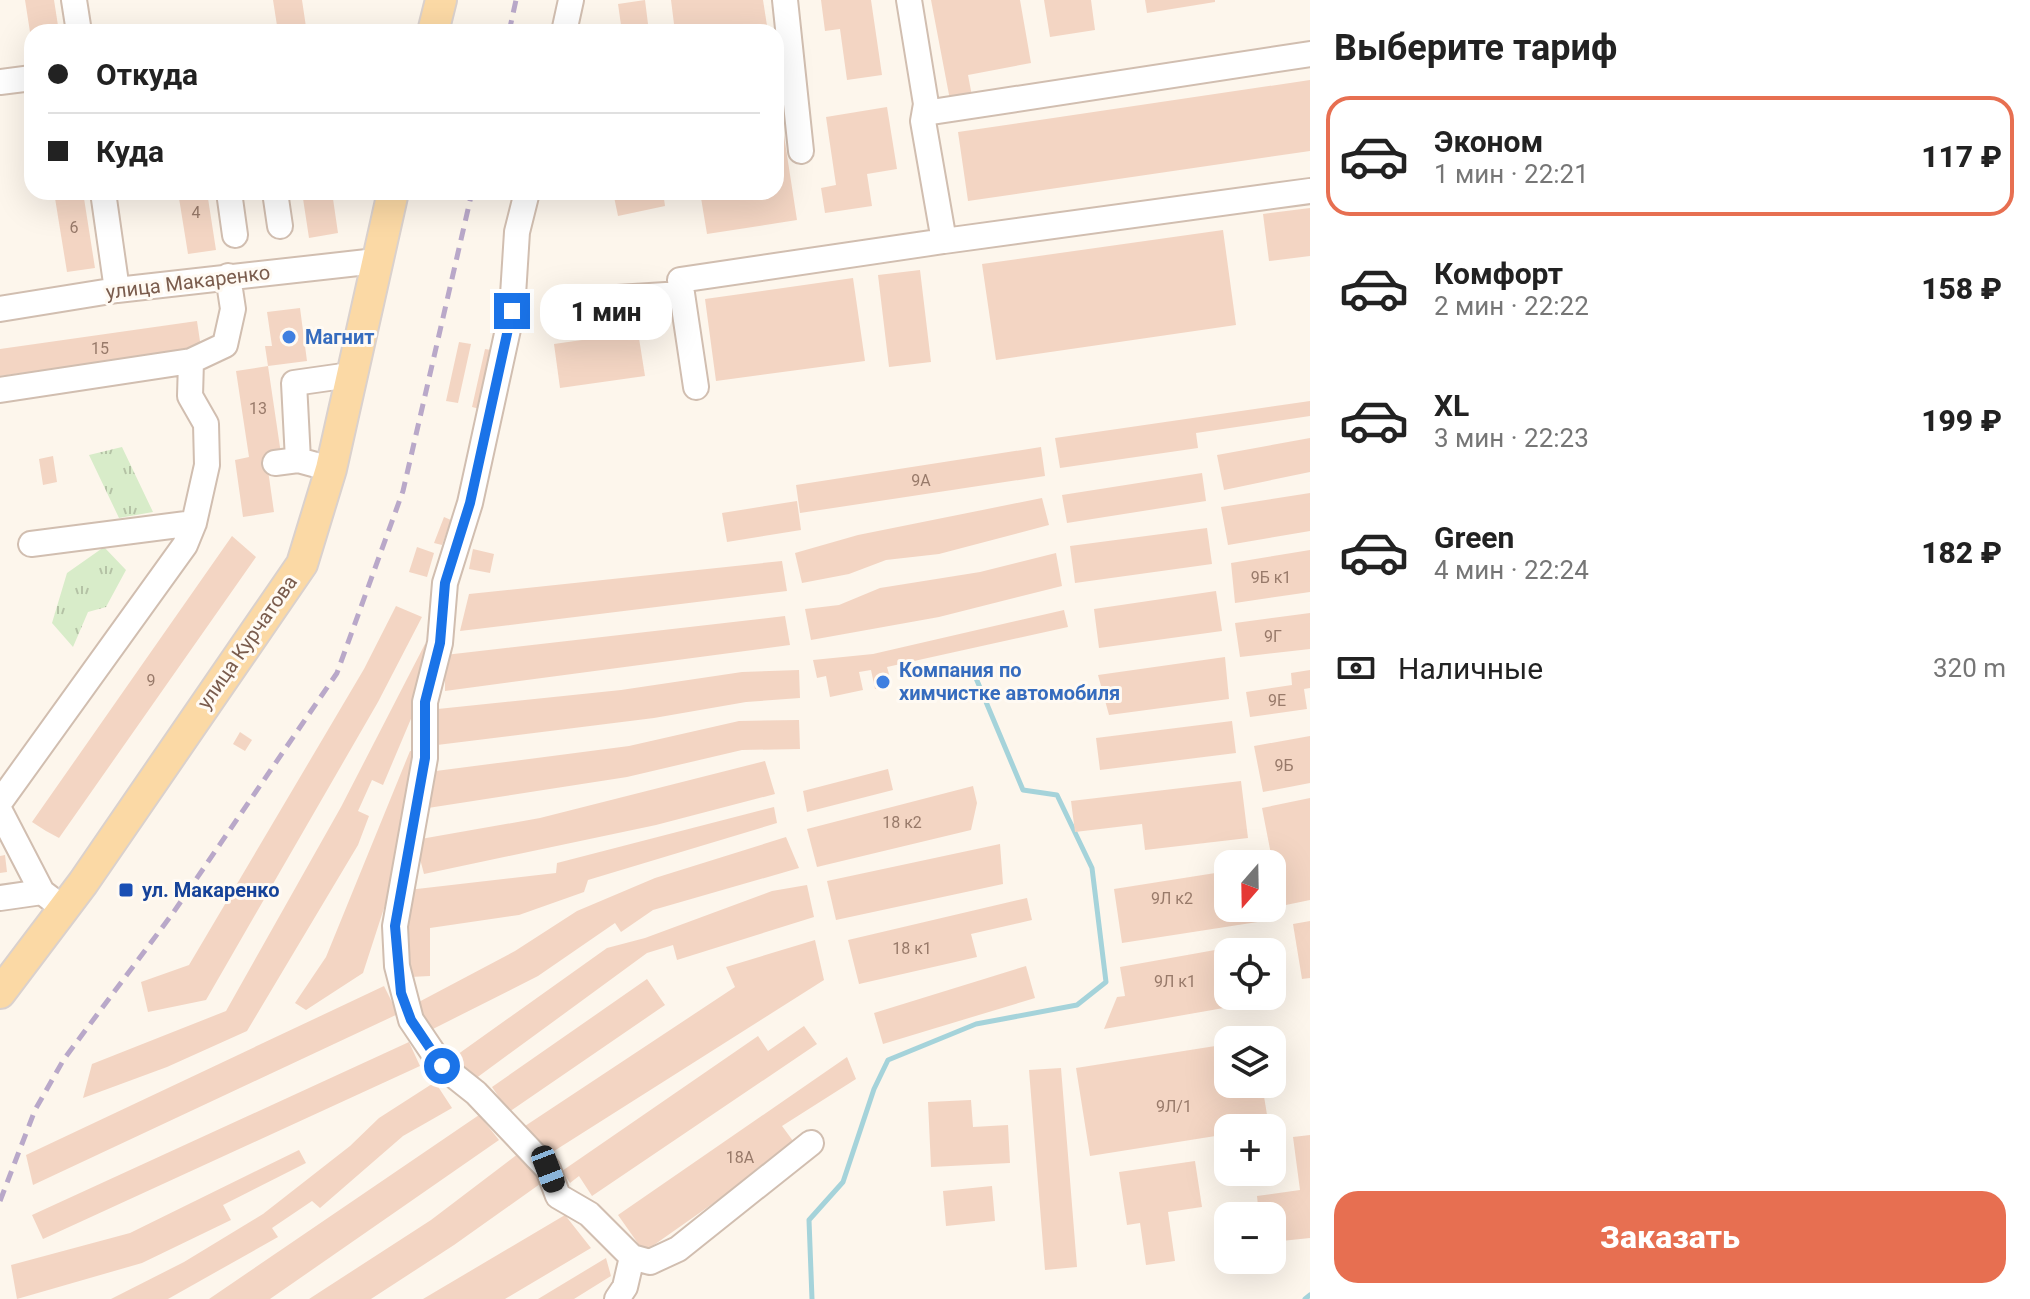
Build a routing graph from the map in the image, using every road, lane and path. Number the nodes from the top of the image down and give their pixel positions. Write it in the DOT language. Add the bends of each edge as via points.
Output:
graph roads {
  1 [pos="74,0"];
  2 [pos="441,0"];
  3 [pos="571,0"];
  4 [pos="785,0"];
  5 [pos="909,0"];
  6 [pos="78,24"];
  7 [pos="435,24"];
  8 [pos="566,24"];
  9 [pos="1310,54"];
  10 [pos="24,79"];
  11 [pos="0,82"];
  12 [pos="925,113"];
  13 [pos="801,151"];
  14 [pos="1310,191"];
  15 [pos="104,200"];
  16 [pos="230,200"];
  17 [pos="276,200"];
  18 [pos="391,200"];
  19 [pos="525,200"];
  20 [pos="280,226"];
  21 [pos="235,235"];
  22 [pos="944,241"];
  23 [pos="376,261"];
  24 [pos="228,276"];
  25 [pos="117,290"];
  26 [pos="682,294"];
  27 [pos="569,301"];
  28 [pos="0,309"];
  29 [pos="191,361"];
  30 [pos="350,375"];
  31 [pos="696,387"];
  32 [pos="0,390"];
  33 [pos="331,469"];
  34 [pos="194,523"];
  35 [pos="31,544"];
  36 [pos="0,802"];
  37 [pos="0,811"];
  38 [pos="0,898"];
  39 [pos="52,900"];
  40 [pos="0,993"];
  41 [pos="811,1143"];
  42 [pos="632,1257"];
  43 [pos="617,1299"];
  1 -- 6 [label="street"];
  2 -- 7 [label="main road"];
  3 -- 8 [label="street"];
  4 -- 13 [label="street"];
  5 -- 12 [label="street"];
  9 -- 12 [label="street"];
  10 -- 11 [label="street"];
  12 -- 22 [label="street"];
  14 -- 22 [label="street"];
  15 -- 25 [label="street"];
  16 -- 21 [label="street"];
  17 -- 20 [label="street"];
  18 -- 23 [label="main road, улица Курчатова"];
  19 -- 42 [label="street" via="517,232 512,311 470,503 445,583 440,643 425,702 425,758 395,926 397,966 411,1020 442,1066 476,1093 548,1169 558,1196 589,1214"];
  22 -- 26 [label="street" via="680,280"];
  23 -- 24 [label="street, улица Макаренко"];
  23 -- 30 [label="main road, улица Курчатова"];
  24 -- 25 [label="street, улица Макаренко"];
  24 -- 29 [label="street" via="233,309 225,345"];
  25 -- 28 [label="street, улица Макаренко"];
  26 -- 27 [label="street"];
  26 -- 31 [label="street"];
  29 -- 32 [label="street"];
  29 -- 34 [label="street" via="190,396 206,424 207,465"];
  30 -- 33 [label="main road, улица Курчатова"];
  30 -- 33 [label="street" via="294,383 286,462"];
  33 -- 39 [label="main road, улица Курчатова" via="302,564"];
  34 -- 35 [label="street"];
  34 -- 36 [label="street" via="184,548"];
  37 -- 39 [label="street"];
  38 -- 39 [label="street"];
  39 -- 40 [label="main road, улица Курчатова"];
  41 -- 42 [label="street" via="678,1249 650,1262"];
  42 -- 43 [label="street"];
}
